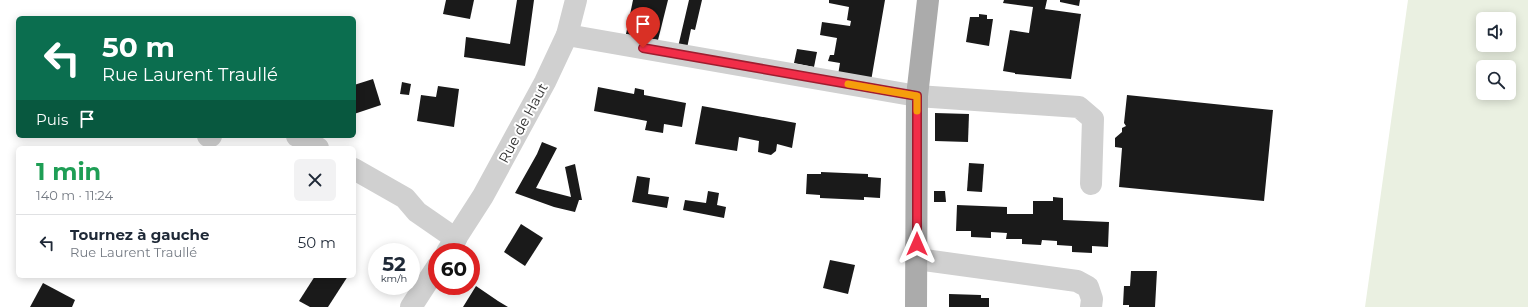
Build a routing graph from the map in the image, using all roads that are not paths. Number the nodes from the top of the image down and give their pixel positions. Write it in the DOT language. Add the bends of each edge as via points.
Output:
graph roads {
  1 [pos="576,0"];
  2 [pos="928,0"];
  3 [pos="567,35"];
  4 [pos="917,96"];
  5 [pos="300,138"];
  6 [pos="314,146"];
  7 [pos="356,170"];
  8 [pos="1091,184"];
  9 [pos="449,243"];
  10 [pos="452,243"];
  11 [pos="917,259"];
  12 [pos="428,282"];
  13 [pos="411,307"];
  14 [pos="916,307"];
  15 [pos="1091,307"];
  1 -- 3 [label="street, Rue de Haut"];
  2 -- 4 [label="main road"];
  3 -- 4 [label="street"];
  3 -- 10 [label="street, Rue de Haut" via="545,82 483,196"];
  4 -- 8 [label="street" via="1079,107 1093,118"];
  4 -- 11 [label="main road"];
  5 -- 6 [label="street"];
  7 -- 9 [label="street, Rue de Haut" via="405,198"];
  11 -- 14 [label="main road"];
  11 -- 15 [label="street" via="1077,281 1088,287 1092,299"];
  12 -- 13 [label="street"];
}
